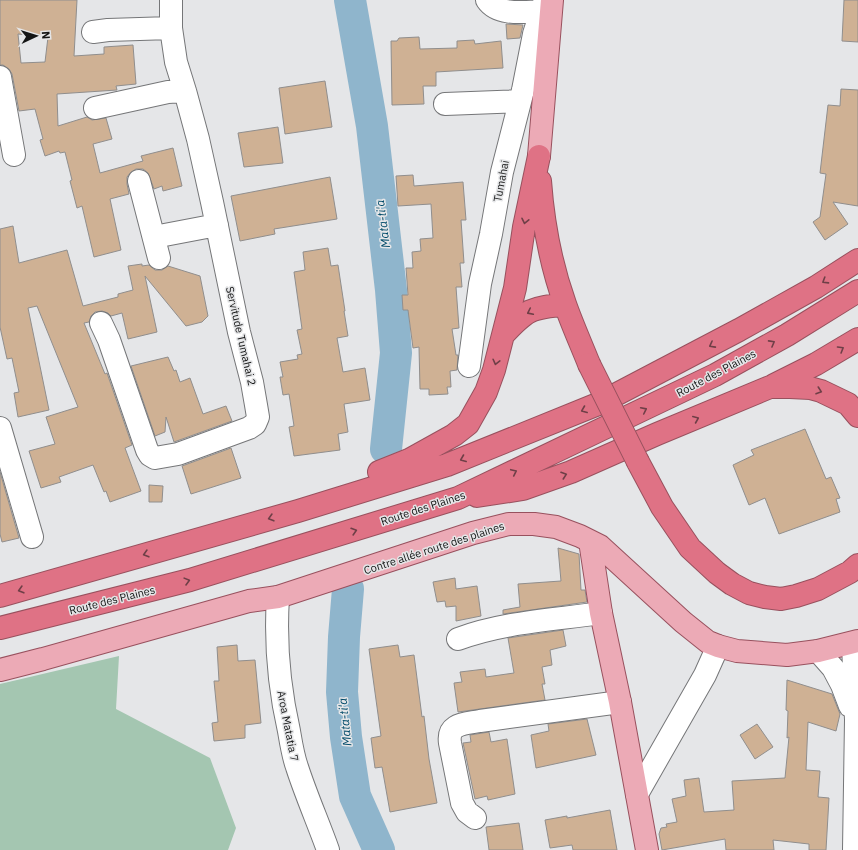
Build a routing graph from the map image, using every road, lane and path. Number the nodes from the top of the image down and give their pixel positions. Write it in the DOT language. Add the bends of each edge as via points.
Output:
graph roads {
  1 [pos="171,0"];
  2 [pos="487,0"];
  3 [pos="546,4"];
  4 [pos="171,28"];
  5 [pos="93,32"];
  6 [pos="0,77"];
  7 [pos="186,91"];
  8 [pos="520,101"];
  9 [pos="445,104"];
  10 [pos="95,108"];
  11 [pos="14,156"];
  12 [pos="539,156"];
  13 [pos="139,181"];
  14 [pos="217,225"];
  15 [pos="858,260"];
  16 [pos="858,291"];
  17 [pos="565,305"];
  18 [pos="101,323"];
  19 [pos="503,335"];
  20 [pos="858,339"];
  21 [pos="469,366"];
  22 [pos="770,387"];
  23 [pos="858,416"];
  24 [pos="0,428"];
  25 [pos="409,468"];
  26 [pos="458,498"];
  27 [pos="32,536"];
  28 [pos="590,541"];
  29 [pos="858,565"];
  30 [pos="0,596"];
  31 [pos="278,597"];
  32 [pos="601,613"];
  33 [pos="0,628"];
  34 [pos="458,639"];
  35 [pos="856,642"];
  36 [pos="718,646"];
  37 [pos="818,651"];
  38 [pos="0,670"];
  39 [pos="620,702"];
  40 [pos="856,720"];
  41 [pos="637,794"];
  42 [pos="475,818"];
  43 [pos="319,826"];
  44 [pos="317,850"];
  45 [pos="328,850"];
  46 [pos="647,850"];
  47 [pos="854,850"];
  1 -- 4 [label="street, Servitude Tumahai 2"];
  2 -- 3 [label="street" via="491,6 518,12"];
  3 -- 8 [label="street, Tumahai" via="534,34"];
  3 -- 12 [label="main road"];
  4 -- 5 [label="street"];
  4 -- 7 [label="street, Servitude Tumahai 2" via="176,62"];
  6 -- 11 [label="street"];
  7 -- 10 [label="street" via="168,92"];
  7 -- 14 [label="street, Servitude Tumahai 2"];
  8 -- 9 [label="street"];
  8 -- 21 [label="street, Tumahai" via="502,172 480,284"];
  12 -- 17 [label="highway" via="542,205 555,272"];
  12 -- 19 [label="highway, one-way"];
  13 -- 14 [label="street" via="156,248"];
  14 -- 18 [label="street, Servitude Tumahai 2" via="252,382 258,418 255,424 178,454 155,458 150,455"];
  15 -- 25 [label="highway, one-way" via="739,330 598,404 447,465"];
  26 -- 16 [label="highway, Route des Plaines, one-way" via="715,375"];
  17 -- 19 [label="highway, one-way" via="542,307 527,312"];
  17 -- 29 [label="highway, bridge" via="589,364 662,507 690,548 717,573 749,593 781,599 818,588 850,572"];
  19 -- 25 [label="highway, one-way" via="486,392 468,424"];
  22 -- 20 [label="highway, one-way"];
  22 -- 23 [label="highway, one-way" via="810,388 821,391 848,404"];
  26 -- 22 [label="highway, one-way" via="523,489 572,472"];
  24 -- 27 [label="street"];
  25 -- 30 [label="highway, one-way" via="332,495 298,511"];
  33 -- 26 [label="highway, Route des Plaines, one-way" via="190,580"];
  28 -- 31 [label="main road, Contre allée route des plaines" via="556,527 509,524 473,533"];
  28 -- 32 [label="main road"];
  28 -- 36 [label="main road, Contre allée route des plaines" via="600,546 682,622 708,642"];
  31 -- 38 [label="main road" via="249,601"];
  31 -- 43 [label="street, Aroa Matatia 7" via="276,624 280,688 296,766"];
  32 -- 34 [label="street" via="495,628"];
  32 -- 39 [label="main road"];
  35 -- 37 [label="main road, Contre allée route des plaines"];
  35 -- 40 [label="street"];
  36 -- 37 [label="main road, Contre allée route des plaines" via="737,651 779,655"];
  36 -- 41 [label="street" via="705,675"];
  37 -- 40 [label="street" via="833,668"];
  39 -- 41 [label="main road"];
  39 -- 42 [label="street" via="461,724 452,730 449,736 462,803 467,812"];
  40 -- 47 [label="street"];
  41 -- 46 [label="main road"];
  43 -- 44 [label="street"];
  43 -- 45 [label="street, Aroa Matatia 7"];
}
